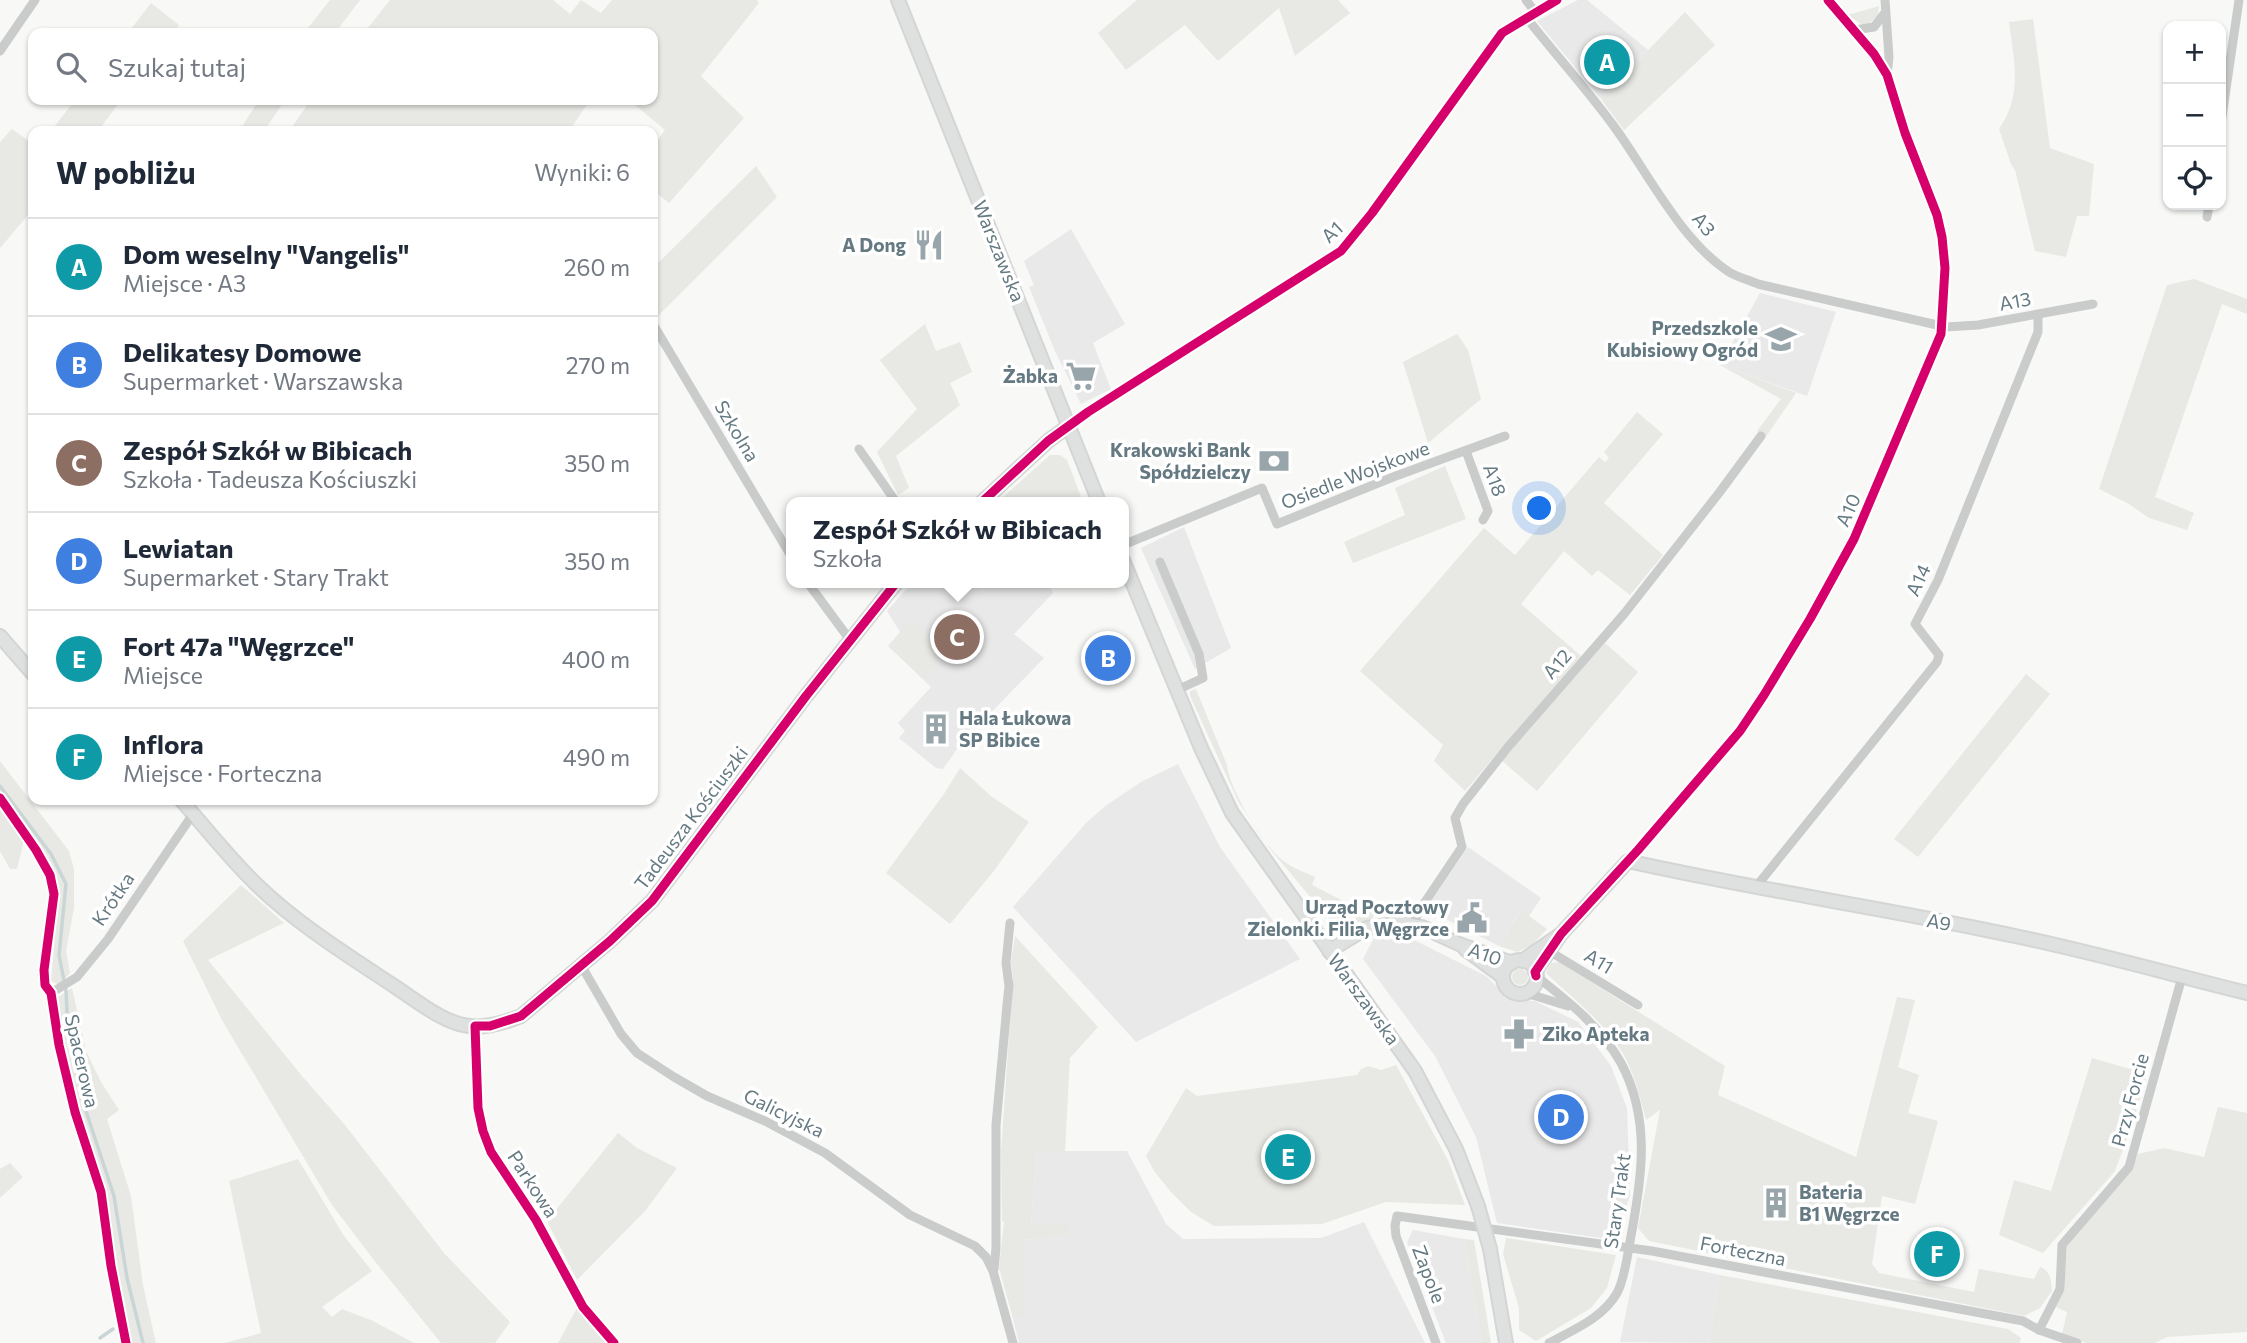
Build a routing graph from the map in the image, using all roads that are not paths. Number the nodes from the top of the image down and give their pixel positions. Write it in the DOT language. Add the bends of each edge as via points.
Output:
graph roads {
  1 [pos="35,0"];
  2 [pos="898,0"];
  3 [pos="1526,0"];
  4 [pos="1557,0"];
  5 [pos="1828,0"];
  6 [pos="2239,0"];
  7 [pos="1885,4"];
  8 [pos="1530,14"];
  9 [pos="1855,30"];
  10 [pos="0,51"];
  11 [pos="1887,75"];
  12 [pos="2226,89"];
  13 [pos="2208,210"];
  14 [pos="2207,217"];
  15 [pos="2092,304"];
  16 [pos="2038,315"];
  17 [pos="1942,326"];
  18 [pos="658,332"];
  19 [pos="1070,425"];
  20 [pos="1505,436"];
  21 [pos="1761,436"];
  22 [pos="859,449"];
  23 [pos="1466,451"];
  24 [pos="893,497"];
  25 [pos="987,497"];
  26 [pos="1098,497"];
  27 [pos="1483,520"];
  28 [pos="1129,543"];
  29 [pos="786,548"];
  30 [pos="1160,562"];
  31 [pos="1129,574"];
  32 [pos="812,588"];
  33 [pos="892,588"];
  34 [pos="0,636"];
  35 [pos="850,640"];
  36 [pos="28,668"];
  37 [pos="1177,690"];
  38 [pos="0,798"];
  39 [pos="185,805"];
  40 [pos="193,814"];
  41 [pos="1628,861"];
  42 [pos="1755,888"];
  43 [pos="1010,923"];
  44 [pos="1413,925"];
  45 [pos="1459,944"];
  46 [pos="1547,948"];
  47 [pos="1329,951"];
  48 [pos="1517,962"];
  49 [pos="581,965"];
  50 [pos="1536,974"];
  51 [pos="1503,977"];
  52 [pos="2182,977"];
  53 [pos="51,993"];
  54 [pos="1526,993"];
  55 [pos="2247,993"];
  56 [pos="1638,1005"];
  57 [pos="1573,1007"];
  58 [pos="475,1026"];
  59 [pos="1397,1216"];
  60 [pos="1629,1248"];
  61 [pos="993,1271"];
  62 [pos="2039,1330"];
  63 [pos="126,1343"];
  64 [pos="614,1343"];
  65 [pos="1013,1343"];
  66 [pos="1436,1343"];
  67 [pos="1506,1343"];
  68 [pos="1549,1343"];
  69 [pos="2077,1343"];
  1 -- 10 [label="street"];
  2 -- 19 [label="street, Warszawska"];
  3 -- 8 [label="street, A3"];
  4 -- 8 [label="street, A1"];
  5 -- 9 [label="street, A10"];
  6 -- 12 [label="street"];
  7 -- 9 [label="street, A10" via="1877,25"];
  7 -- 11 [label="street, A10"];
  8 -- 17 [label="street, A3" via="1626,142 1661,198 1702,249 1729,272 1758,284"];
  8 -- 19 [label="street, A1" via="1490,47 1341,251"];
  9 -- 11 [label="street, A10"];
  11 -- 17 [label="street, A10" via="1940,226 1945,268"];
  13 -- 14 [label="street"];
  15 -- 16 [label="street, A13"];
  16 -- 17 [label="street, A13"];
  16 -- 42 [label="street, A14" via="2038,332 1916,624 1940,654 1937,662"];
  17 -- 41 [label="street, A10" via="1854,539 1810,620 1740,730"];
  18 -- 29 [label="street, Szkolna"];
  19 -- 25 [label="street"];
  19 -- 26 [label="street, Warszawska"];
  20 -- 23 [label="street, Osiedle Wojskowe"];
  21 -- 44 [label="street, A12" via="1624,614 1463,804 1455,818 1462,847"];
  22 -- 24 [label="street"];
  23 -- 27 [label="street, A18" via="1488,511"];
  23 -- 28 [label="street, Osiedle Wojskowe" via="1277,524 1262,488"];
  30 -- 37 [label="street" via="1199,654 1203,678"];
  31 -- 37 [label="street, Warszawska"];
  32 -- 35 [label="street"];
  33 -- 35 [label="street, Tadeusza Kościuszki"];
  34 -- 36 [label="street"];
  35 -- 49 [label="street, Tadeusza Kościuszki" via="658,894"];
  37 -- 47 [label="street, Warszawska" via="1232,813"];
  38 -- 53 [label="street, Spacerowa" via="50,875 54,894 44,970"];
  39 -- 40 [label="street, Tadeusza Kościuszki"];
  40 -- 53 [label="street, Krótka" via="108,939 77,977"];
  40 -- 58 [label="street, Tadeusza Kościuszki" via="257,885 291,914 442,1017"];
  41 -- 42 [label="street, A9"];
  41 -- 46 [label="street, A10"];
  42 -- 52 [label="street, A9" via="2013,935"];
  43 -- 61 [label="street, Galicyjska" via="996,1125"];
  44 -- 45 [label="street, A10"];
  44 -- 47 [label="street, A10" via="1367,928"];
  45 -- 48 [label="street, A10"];
  45 -- 51 [label="street, A10"];
  46 -- 48 [label="street, A10"];
  46 -- 50 [label="street, A10"];
  46 -- 56 [label="street, A11"];
  47 -- 67 [label="street, Warszawska, bridge" via="1425,1088 1456,1149 1490,1249"];
  48 -- 50 [label="street" via="1530,965"];
  48 -- 51 [label="street"];
  49 -- 58 [label="street, Tadeusza Kościuszki" via="521,1016"];
  49 -- 61 [label="street, Galicyjska" via="621,1034 644,1058 707,1096 825,1153 910,1215 975,1246"];
  50 -- 54 [label="street" via="1534,986"];
  50 -- 57 [label="street, Stary Trakt"];
  51 -- 54 [label="street" via="1508,989"];
  52 -- 55 [label="street, A9"];
  52 -- 62 [label="street, Przy Forcie" via="2129,1167 2062,1245 2060,1289"];
  53 -- 63 [label="street, Spacerowa" via="75,1112 101,1192"];
  54 -- 57 [label="street, Stary Trakt"];
  57 -- 60 [label="street, Stary Trakt" via="1617,1055 1637,1104 1643,1163"];
  58 -- 64 [label="street, Parkowa" via="478,1108 491,1152 536,1220 583,1307"];
  59 -- 60 [label="street, Forteczna"];
  59 -- 66 [label="street, Zapole" via="1396,1236"];
  60 -- 62 [label="street, Forteczna" via="2023,1321"];
  60 -- 68 [label="street, Stary Trakt" via="1619,1291 1612,1300 1596,1317"];
  61 -- 65 [label="street, Galicyjska"];
  62 -- 69 [label="street, Forteczna"];
}
